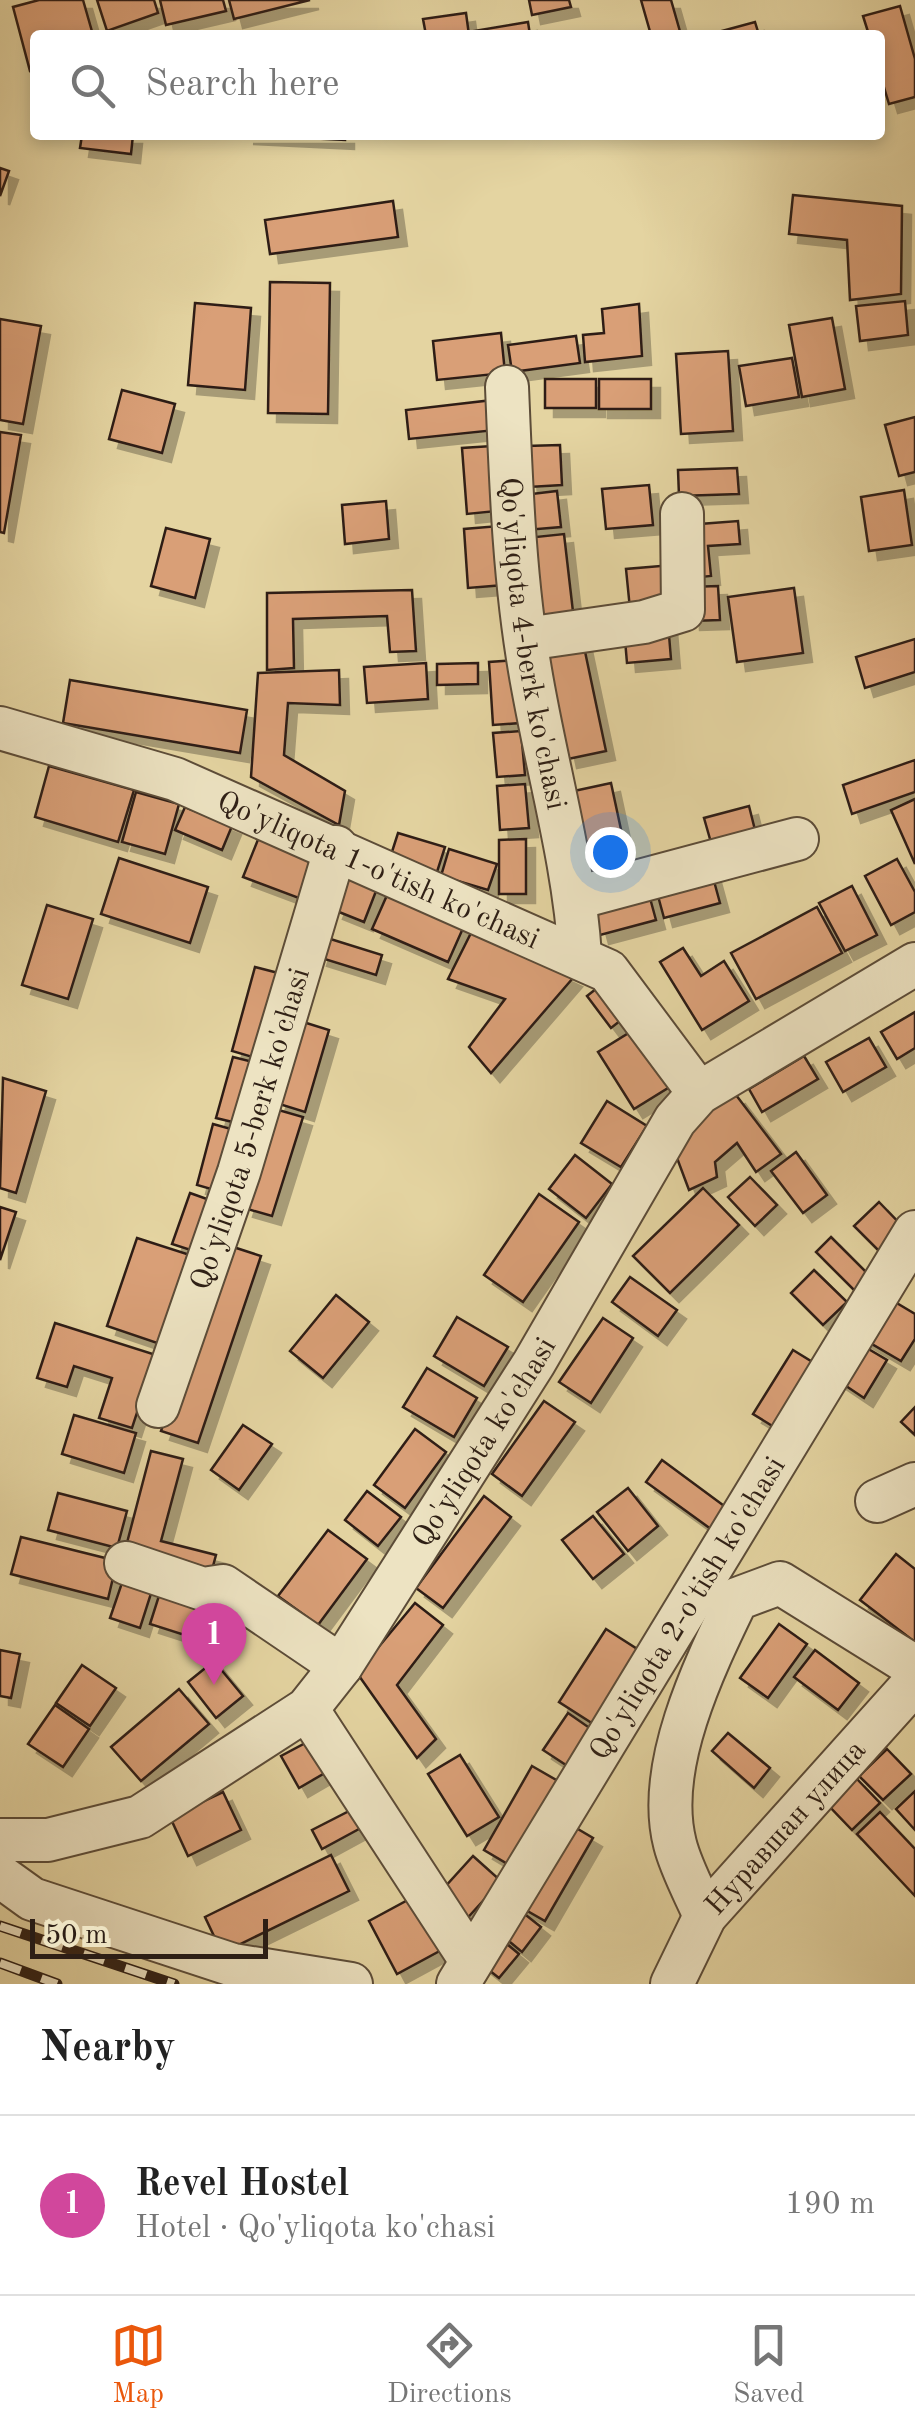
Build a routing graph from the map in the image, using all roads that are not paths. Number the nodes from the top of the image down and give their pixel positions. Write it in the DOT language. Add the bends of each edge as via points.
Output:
graph roads {
  1 [pos="507,388"];
  2 [pos="682,514"];
  3 [pos="526,639"];
  4 [pos="0,728"];
  5 [pos="796,839"];
  6 [pos="336,848"];
  7 [pos="576,898"];
  8 [pos="580,956"];
  9 [pos="915,964"];
  10 [pos="698,1093"];
  11 [pos="915,1232"];
  12 [pos="158,1406"];
  13 [pos="126,1563"];
  14 [pos="342,1666"];
  15 [pos="915,1667"];
  16 [pos="915,1682"];
  17 [pos="306,1709"];
  18 [pos="0,1840"];
  19 [pos="0,1876"];
  20 [pos="704,1916"];
  21 [pos="464,1971"];
  22 [pos="351,1984"];
  23 [pos="672,1984"];
  1 -- 3 [label="street, Qo'yliqota 4-berk ko'chasi"];
  2 -- 3 [label="street" via="683,610"];
  3 -- 7 [label="street, Qo'yliqota 4-berk ko'chasi"];
  4 -- 6 [label="street, Qo'yliqota 1-o'tish ko'chasi" via="175,778"];
  5 -- 7 [label="street"];
  6 -- 8 [label="street, Qo'yliqota 1-o'tish ko'chasi"];
  6 -- 12 [label="street, Qo'yliqota 5-berk ko'chasi" via="240,1172"];
  7 -- 8 [label="street, Qo'yliqota 4-berk ko'chasi"];
  8 -- 10 [label="street, Qo'yliqota 1-o'tish ko'chasi" via="608,971 629,995"];
  9 -- 10 [label="street, Qo'yliqota ko'chasi"];
  10 -- 14 [label="street, Qo'yliqota ko'chasi" via="675,1120 534,1363"];
  11 -- 21 [label="street, Qo'yliqota 2-o'tish ko'chasi"];
  13 -- 14 [label="street" via="204,1589 223,1586"];
  14 -- 17 [label="street, Qo'yliqota ko'chasi"];
  15 -- 20 [label="street" via="780,1583 737,1599 702,1669 670,1786 675,1843"];
  16 -- 20 [label="street, Нуравшан улица"];
  17 -- 18 [label="street, Qo'yliqota ko'chasi" via="140,1817 48,1840"];
  17 -- 21 [label="street"];
  19 -- 22 [label="street" via="32,1899 233,1965"];
  20 -- 23 [label="street, Нуравшан улица"];
}
